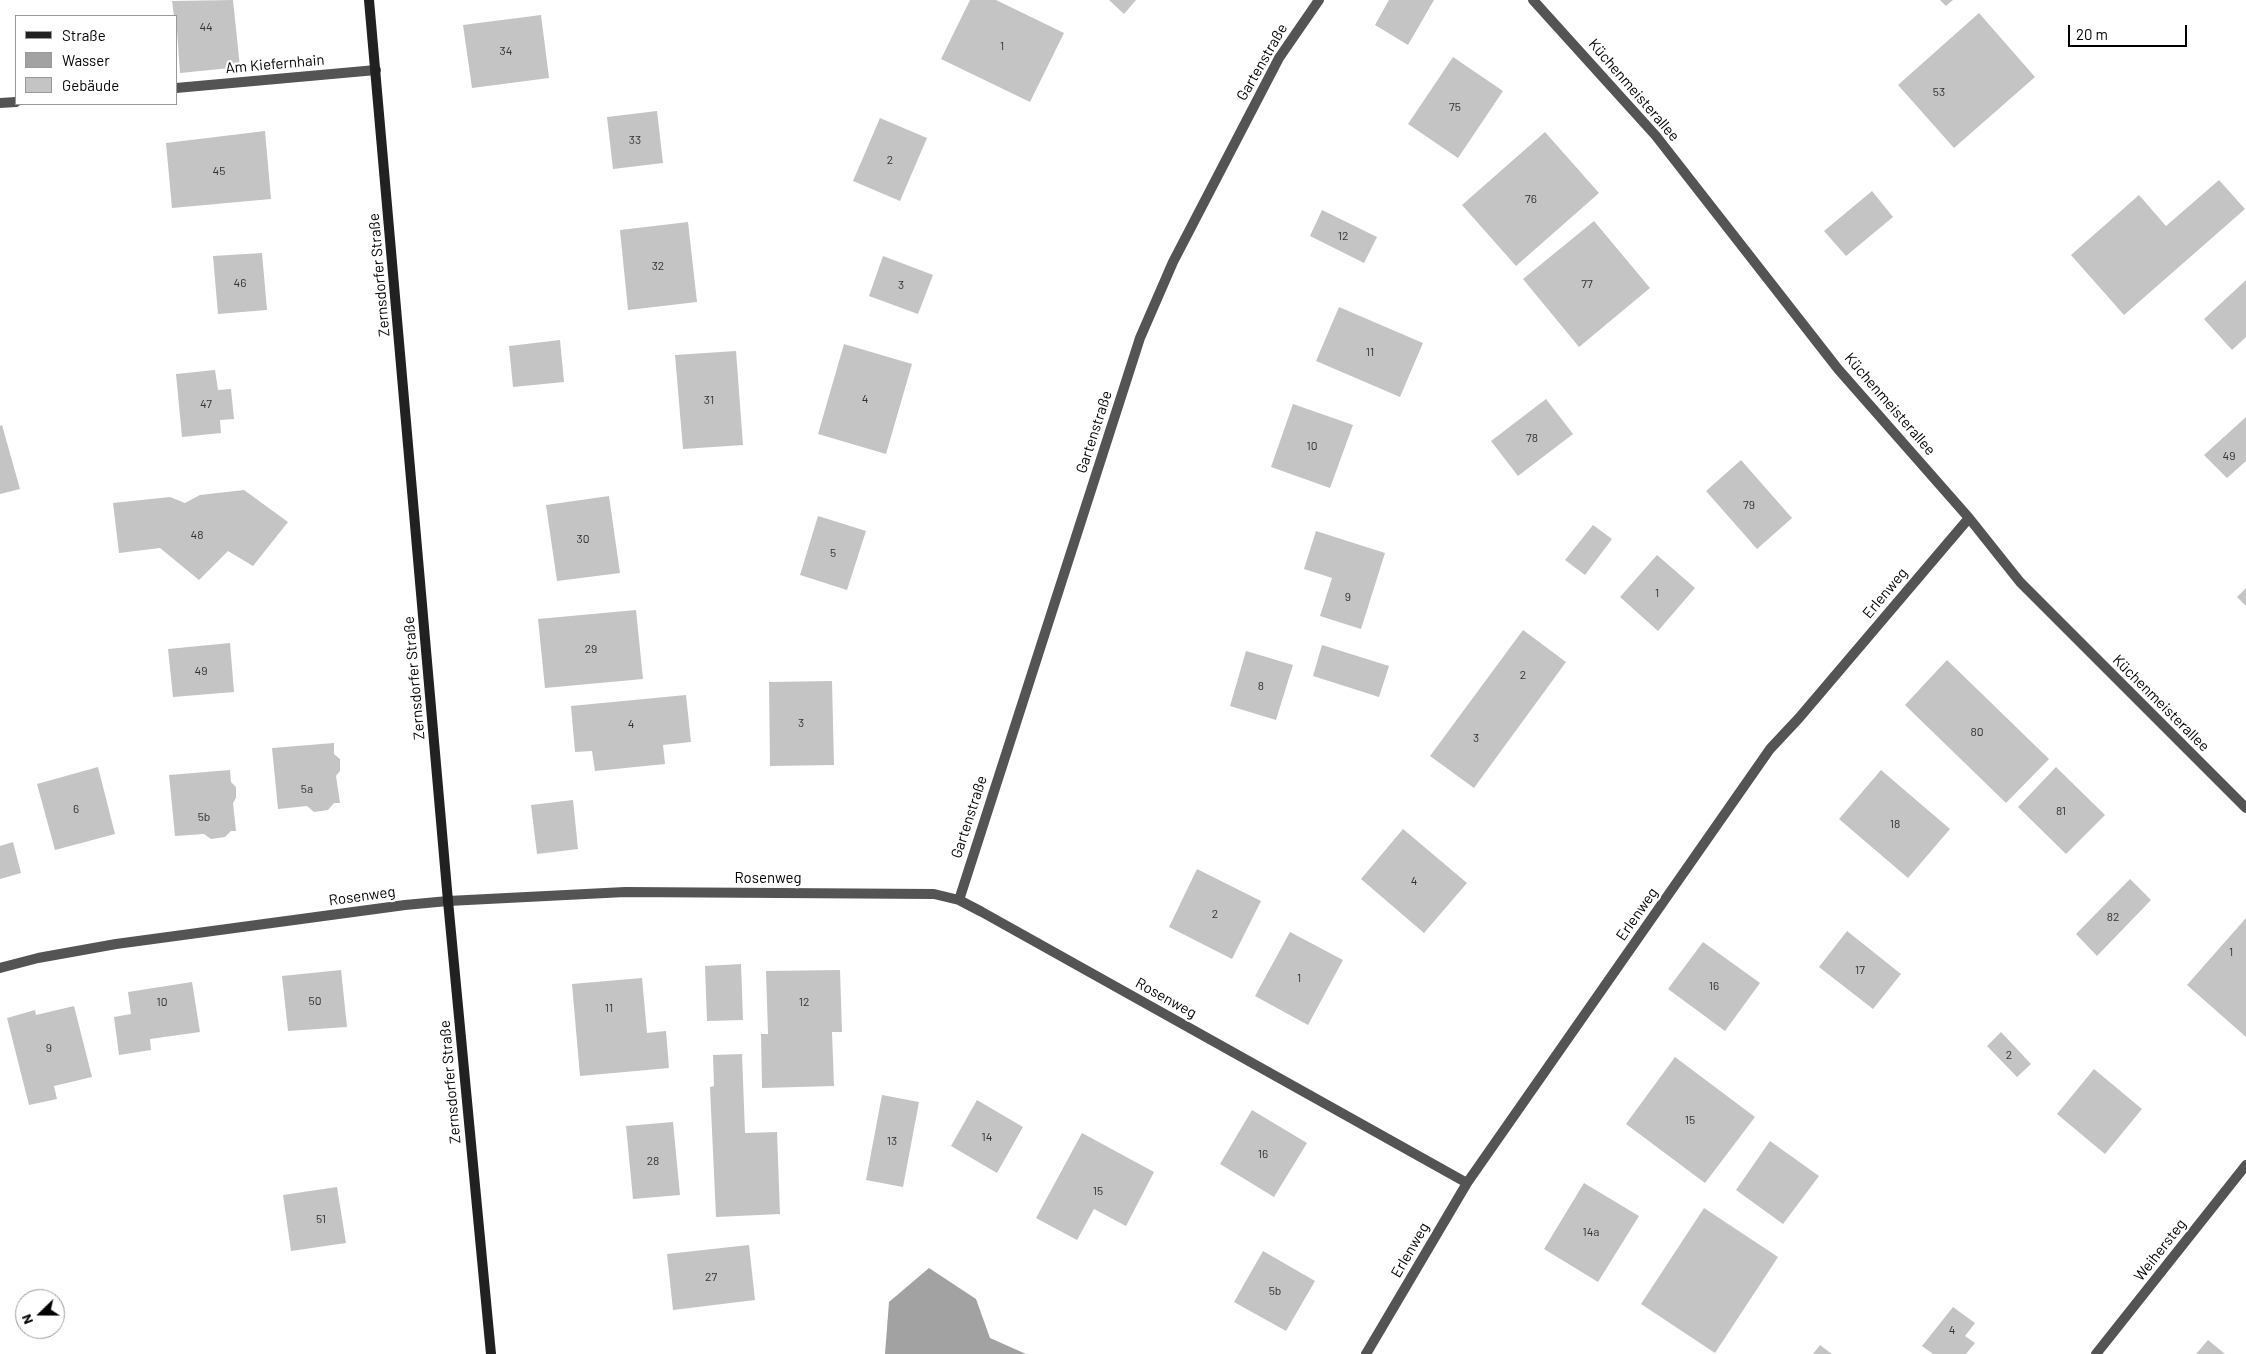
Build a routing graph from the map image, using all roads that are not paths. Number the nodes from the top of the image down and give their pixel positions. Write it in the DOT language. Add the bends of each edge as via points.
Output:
graph roads {
  1 [pos="369,0"];
  2 [pos="1319,0"];
  3 [pos="1533,0"];
  4 [pos="376,70"];
  5 [pos="178,88"];
  6 [pos="15,102"];
  7 [pos="0,103"];
  8 [pos="1969,518"];
  9 [pos="2246,808"];
  10 [pos="959,900"];
  11 [pos="448,901"];
  12 [pos="0,968"];
  13 [pos="2246,1165"];
  14 [pos="1467,1183"];
  15 [pos="491,1354"];
  16 [pos="1366,1354"];
  17 [pos="2096,1354"];
  1 -- 4 [label="street, Zernsdorfer Straße"];
  2 -- 10 [label="street, Gartenstraße" via="1278,58 1172,262 1140,338"];
  3 -- 8 [label="street, Küchenmeisterallee" via="1656,136 1838,369"];
  4 -- 5 [label="street, Am Kiefernhain"];
  4 -- 11 [label="street, Zernsdorfer Straße"];
  6 -- 7 [label="street"];
  8 -- 9 [label="street, Küchenmeisterallee" via="2020,582"];
  8 -- 14 [label="street, Erlenweg" via="1770,749"];
  10 -- 11 [label="street, Rosenweg" via="934,894 625,892"];
  10 -- 14 [label="street, Rosenweg"];
  11 -- 12 [label="street, Rosenweg" via="116,944"];
  11 -- 15 [label="street, Zernsdorfer Straße"];
  13 -- 17 [label="street, Weihersteg"];
  14 -- 16 [label="street, Erlenweg"];
}
